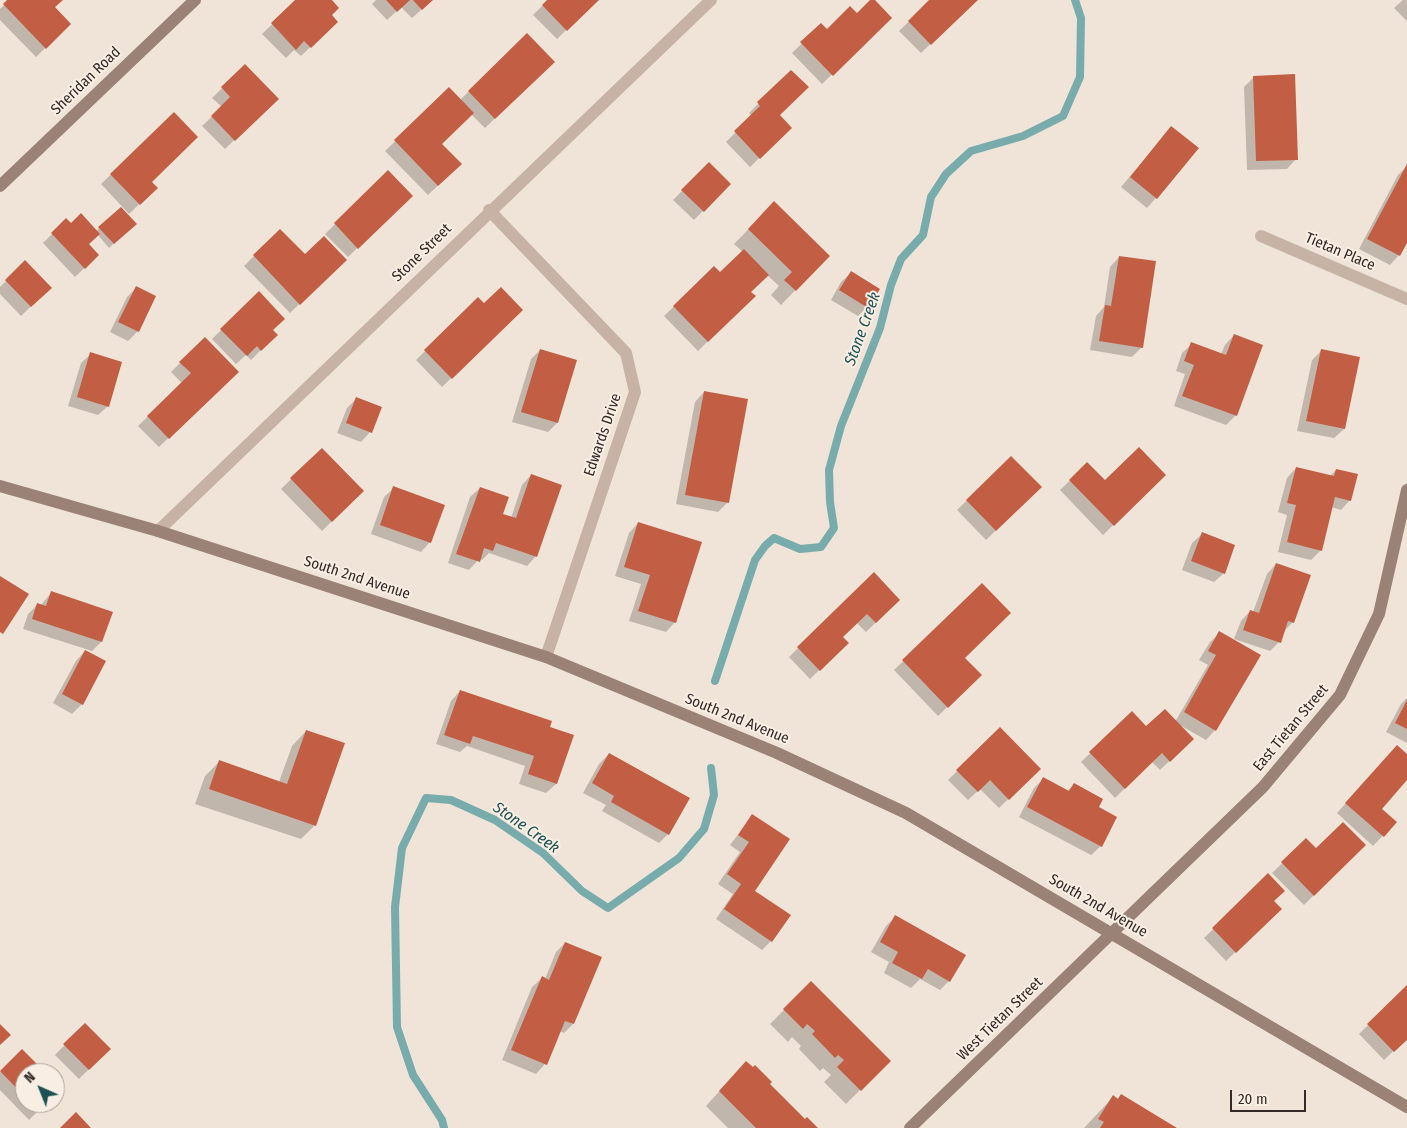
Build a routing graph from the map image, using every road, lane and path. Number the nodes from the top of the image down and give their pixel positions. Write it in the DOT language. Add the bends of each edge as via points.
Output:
graph roads {
  1 [pos="195,0"];
  2 [pos="711,0"];
  3 [pos="0,186"];
  4 [pos="490,210"];
  5 [pos="1261,236"];
  6 [pos="1407,298"];
  7 [pos="0,486"];
  8 [pos="1407,490"];
  9 [pos="158,531"];
  10 [pos="546,657"];
  11 [pos="1112,933"];
  12 [pos="1407,1107"];
  13 [pos="910,1128"];
  1 -- 3 [label="main road, Sheridan Road"];
  2 -- 4 [label="street, Stone Street"];
  4 -- 9 [label="street, Stone Street"];
  4 -- 10 [label="street, Edwards Drive" via="626,353 635,392"];
  5 -- 6 [label="street, Tietan Place"];
  7 -- 9 [label="main road, South 2nd Avenue"];
  8 -- 11 [label="main road, East Tietan Street" via="1379,614 1340,696 1263,787"];
  9 -- 10 [label="main road, South 2nd Avenue"];
  10 -- 11 [label="main road, South 2nd Avenue" via="777,753 906,813"];
  11 -- 12 [label="main road, South 2nd Avenue"];
  11 -- 13 [label="main road, West Tietan Street"];
}
